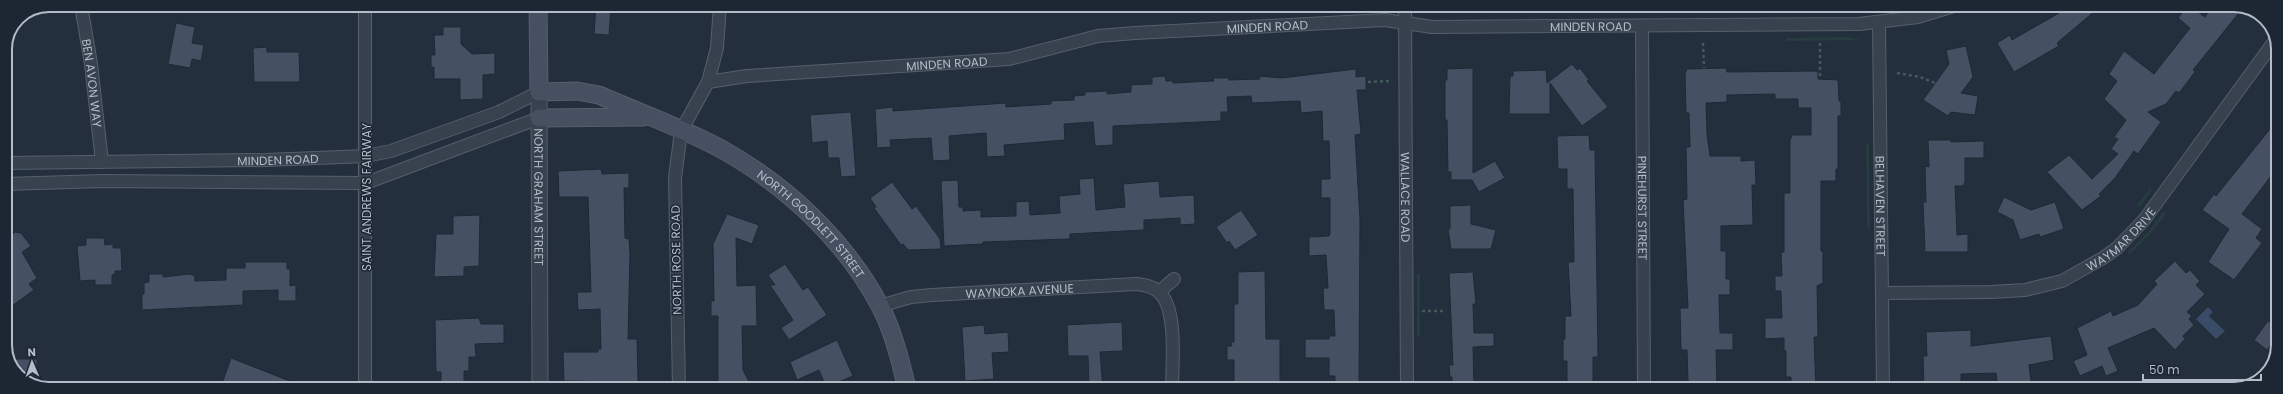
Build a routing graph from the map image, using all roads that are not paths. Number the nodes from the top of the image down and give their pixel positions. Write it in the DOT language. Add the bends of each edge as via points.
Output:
graph roads {
  1 [pos="82,12"];
  2 [pos="365,12"];
  3 [pos="538,12"];
  4 [pos="720,12"];
  5 [pos="1405,12"];
  6 [pos="1934,12"];
  7 [pos="1405,22"];
  8 [pos="1879,23"];
  9 [pos="1642,26"];
  10 [pos="2271,46"];
  11 [pos="708,82"];
  12 [pos="539,92"];
  13 [pos="539,118"];
  14 [pos="650,118"];
  15 [pos="681,131"];
  16 [pos="366,156"];
  17 [pos="102,162"];
  18 [pos="12,163"];
  19 [pos="366,183"];
  20 [pos="12,184"];
  21 [pos="1174,279"];
  22 [pos="1159,292"];
  23 [pos="1883,293"];
  24 [pos="880,306"];
  25 [pos="365,382"];
  26 [pos="540,382"];
  27 [pos="679,382"];
  28 [pos="905,382"];
  29 [pos="1172,382"];
  30 [pos="1406,382"];
  31 [pos="1644,382"];
  32 [pos="1883,382"];
  1 -- 17 [label="street, BEN AVON WAY"];
  2 -- 16 [label="street, SAINT ANDREWS FAIRWAY"];
  3 -- 12 [label="main road, NORTH GRAHAM STREET"];
  4 -- 11 [label="street" via="717,48"];
  5 -- 7 [label="street, WALLACE ROAD"];
  6 -- 8 [label="street, MINDEN ROAD"];
  7 -- 9 [label="street, MINDEN ROAD" via="1432,28"];
  7 -- 11 [label="street, MINDEN ROAD" via="1385,20 1098,36 1009,59 747,76"];
  7 -- 30 [label="street, WALLACE ROAD"];
  8 -- 9 [label="street, MINDEN ROAD"];
  8 -- 23 [label="street, BELHAVEN STREET"];
  9 -- 31 [label="street, PINEHURST STREET"];
  10 -- 23 [label="street, WAYMAR DRIVE" via="2144,220 2104,258 2062,280 2025,290"];
  11 -- 15 [label="street"];
  12 -- 13 [label="street, NORTH GRAHAM STREET"];
  12 -- 14 [label="main road, NORTH GOODLETT STREET" via="577,91 599,95"];
  12 -- 16 [label="street, MINDEN ROAD" via="492,114 391,151"];
  13 -- 14 [label="main road, NORTH GOODLETT STREET"];
  13 -- 19 [label="street, MINDEN ROAD"];
  13 -- 26 [label="street, NORTH GRAHAM STREET"];
  14 -- 15 [label="main road, NORTH GOODLETT STREET"];
  15 -- 24 [label="main road, NORTH GOODLETT STREET" via="749,166 788,195 828,234"];
  15 -- 27 [label="street, NORTH ROSE ROAD" via="675,178"];
  16 -- 17 [label="street, MINDEN ROAD"];
  16 -- 19 [label="street, SAINT ANDREWS FAIRWAY"];
  17 -- 18 [label="street, MINDEN ROAD"];
  19 -- 20 [label="street, MINDEN ROAD" via="103,181"];
  19 -- 25 [label="street, SAINT ANDREWS FAIRWAY"];
  21 -- 22 [label="street"];
  22 -- 24 [label="street, WAYNOKA AVENUE" via="1148,286 1128,284 911,296"];
  22 -- 29 [label="street" via="1168,303 1171,316"];
  23 -- 32 [label="street, BELHAVEN STREET"];
  24 -- 28 [label="main road, NORTH GOODLETT STREET"];
}
